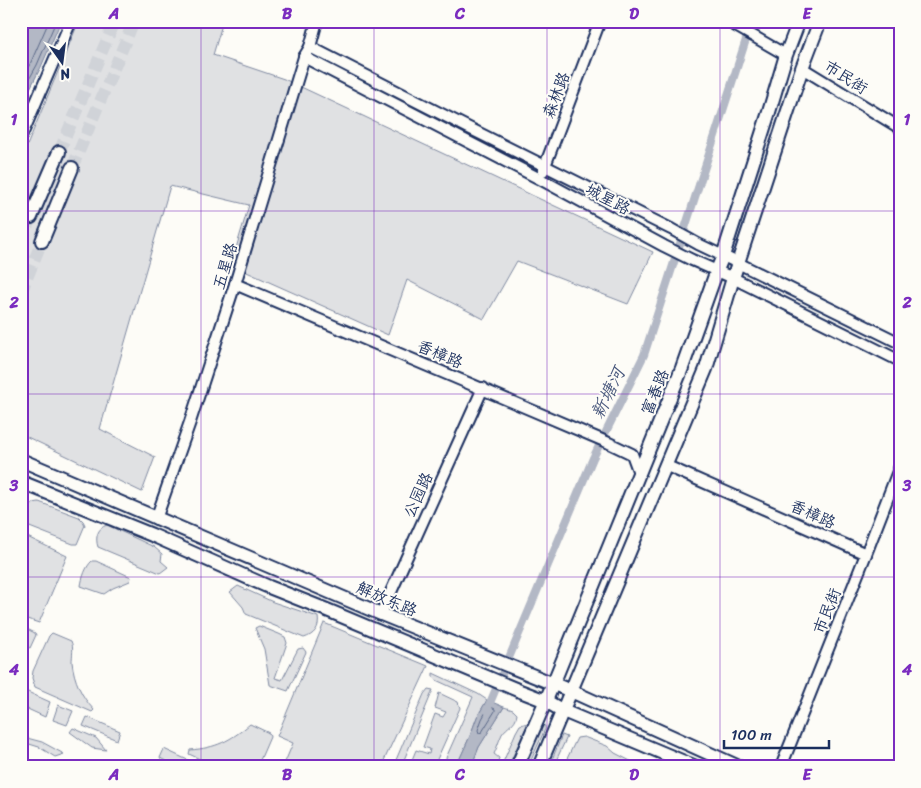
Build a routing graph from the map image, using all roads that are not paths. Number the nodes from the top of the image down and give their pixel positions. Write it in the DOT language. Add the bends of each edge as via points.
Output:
graph roads {
  1 [pos="71,21"];
  2 [pos="318,21"];
  3 [pos="600,21"];
  4 [pos="800,21"];
  5 [pos="820,21"];
  6 [pos="729,23"];
  7 [pos="310,47"];
  8 [pos="786,55"];
  9 [pos="304,57"];
  10 [pos="802,68"];
  11 [pos="900,128"];
  12 [pos="21,138"];
  13 [pos="59,152"];
  14 [pos="544,166"];
  15 [pos="72,168"];
  16 [pos="540,179"];
  17 [pos="31,217"];
  18 [pos="42,241"];
  19 [pos="723,256"];
  20 [pos="738,263"];
  21 [pos="716,270"];
  22 [pos="733,278"];
  23 [pos="235,284"];
  24 [pos="900,344"];
  25 [pos="900,362"];
  26 [pos="483,388"];
  27 [pos="652,444"];
  28 [pos="632,454"];
  29 [pos="21,460"];
  30 [pos="667,466"];
  31 [pos="900,466"];
  32 [pos="640,474"];
  33 [pos="21,482"];
  34 [pos="156,519"];
  35 [pos="866,554"];
  36 [pos="381,614"];
  37 [pos="553,684"];
  38 [pos="571,691"];
  39 [pos="546,701"];
  40 [pos="564,711"];
  41 [pos="517,767"];
  42 [pos="540,767"];
  43 [pos="696,767"];
  44 [pos="739,767"];
  45 [pos="781,767"];
  1 -- 12 [label="street"];
  2 -- 7 [label="street, 五星路"];
  3 -- 14 [label="street, 森林路"];
  4 -- 8 [label="main road, 富春路"];
  5 -- 10 [label="main road"];
  6 -- 8 [label="street"];
  7 -- 9 [label="street, 五星路"];
  7 -- 14 [label="street, 城星路"];
  8 -- 19 [label="main road, 富春路"];
  9 -- 16 [label="street, 城星路"];
  9 -- 23 [label="street, 五星路"];
  10 -- 11 [label="street, 市民街"];
  10 -- 20 [label="main road"];
  13 -- 17 [label="main road"];
  14 -- 16 [label="street, 森林路"];
  14 -- 19 [label="street, 城星路"];
  15 -- 18 [label="main road"];
  16 -- 21 [label="street, 城星路" via="664,246"];
  19 -- 20 [label="street, 城星路"];
  19 -- 21 [label="main road, 富春路"];
  20 -- 22 [label="main road"];
  20 -- 24 [label="street, 城星路"];
  21 -- 22 [label="street, 城星路"];
  21 -- 27 [label="main road, 富春路"];
  22 -- 25 [label="street, 城星路"];
  22 -- 30 [label="main road" via="706,370"];
  23 -- 26 [label="street, 香樟路"];
  23 -- 34 [label="street, 五星路"];
  26 -- 28 [label="street, 香樟路"];
  26 -- 36 [label="street, 公园路"];
  27 -- 28 [label="street"];
  27 -- 32 [label="main road, 富春路"];
  28 -- 32 [label="street"];
  29 -- 34 [label="main road, 解放东路"];
  30 -- 35 [label="street, 香樟路"];
  30 -- 38 [label="main road"];
  31 -- 35 [label="street, 市民街"];
  32 -- 37 [label="main road, 富春路"];
  33 -- 39 [label="main road, 解放东路"];
  34 -- 36 [label="main road, 解放东路"];
  35 -- 45 [label="street, 市民街"];
  36 -- 37 [label="main road, 解放东路"];
  37 -- 38 [label="main road, 解放东路"];
  37 -- 39 [label="main road, 富春路"];
  38 -- 40 [label="main road"];
  38 -- 44 [label="main road, 解放东路"];
  39 -- 40 [label="main road, 解放东路"];
  39 -- 41 [label="main road, 富春路"];
  40 -- 42 [label="main road"];
  40 -- 43 [label="main road, 解放东路"];
}
